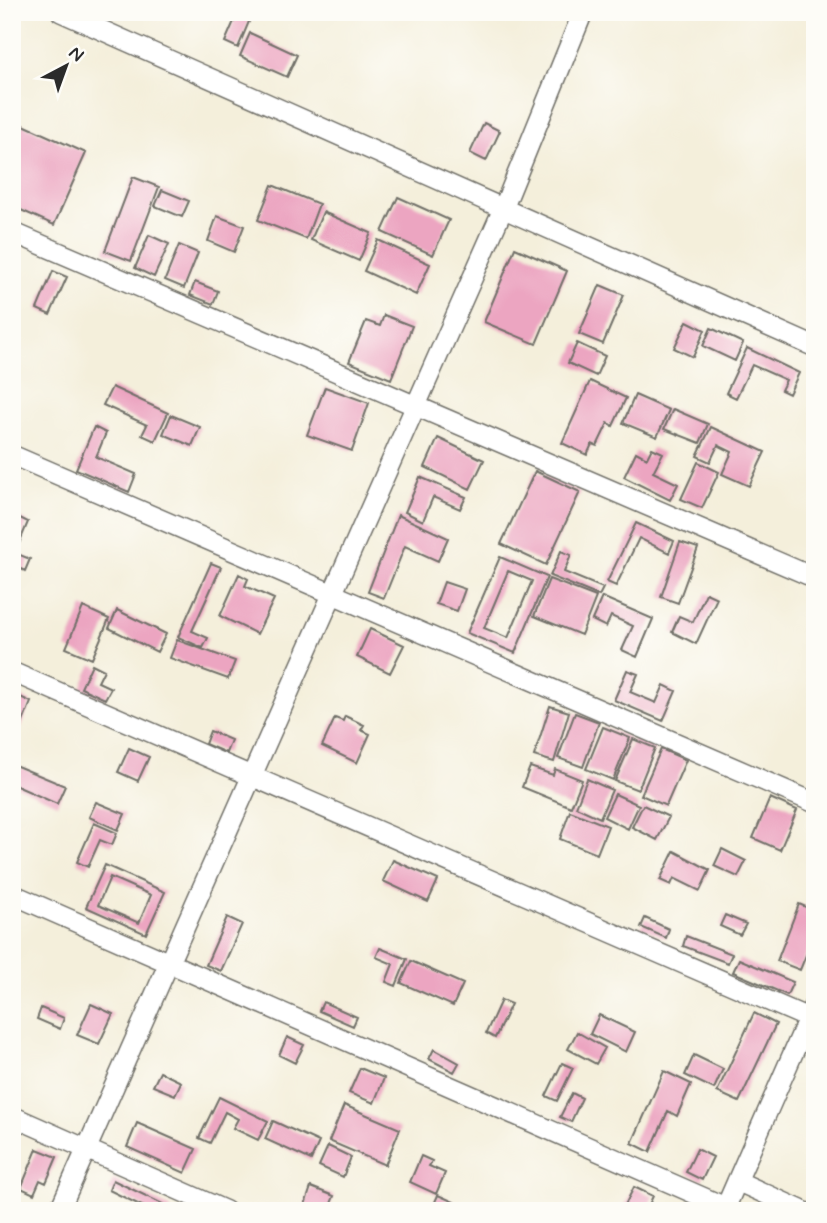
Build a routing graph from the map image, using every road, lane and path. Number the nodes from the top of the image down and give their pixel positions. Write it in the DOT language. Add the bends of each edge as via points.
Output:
graph roads {
  1 [pos="61,12"];
  2 [pos="583,12"];
  3 [pos="503,209"];
  4 [pos="12,232"];
  5 [pos="815,347"];
  6 [pos="415,406"];
  7 [pos="12,455"];
  8 [pos="815,578"];
  9 [pos="332,594"];
  10 [pos="12,672"];
  11 [pos="251,776"];
  12 [pos="815,803"];
  13 [pos="12,894"];
  14 [pos="169,962"];
  15 [pos="811,1011"];
  16 [pos="12,1116"];
  17 [pos="86,1149"];
  18 [pos="737,1181"];
  19 [pos="724,1209"];
  20 [pos="58,1211"];
  21 [pos="226,1211"];
  22 [pos="803,1211"];
  1 -- 3 [label="street"];
  2 -- 3 [label="street"];
  3 -- 5 [label="street"];
  3 -- 6 [label="street"];
  4 -- 6 [label="street"];
  6 -- 8 [label="street"];
  6 -- 9 [label="street"];
  7 -- 9 [label="street"];
  9 -- 11 [label="street"];
  9 -- 12 [label="street"];
  10 -- 11 [label="street"];
  11 -- 14 [label="street"];
  11 -- 15 [label="street"];
  13 -- 14 [label="street"];
  14 -- 17 [label="street"];
  14 -- 19 [label="street"];
  15 -- 18 [label="street"];
  16 -- 17 [label="street"];
  17 -- 20 [label="street"];
  17 -- 21 [label="street"];
  18 -- 19 [label="street"];
  18 -- 22 [label="street"];
}
